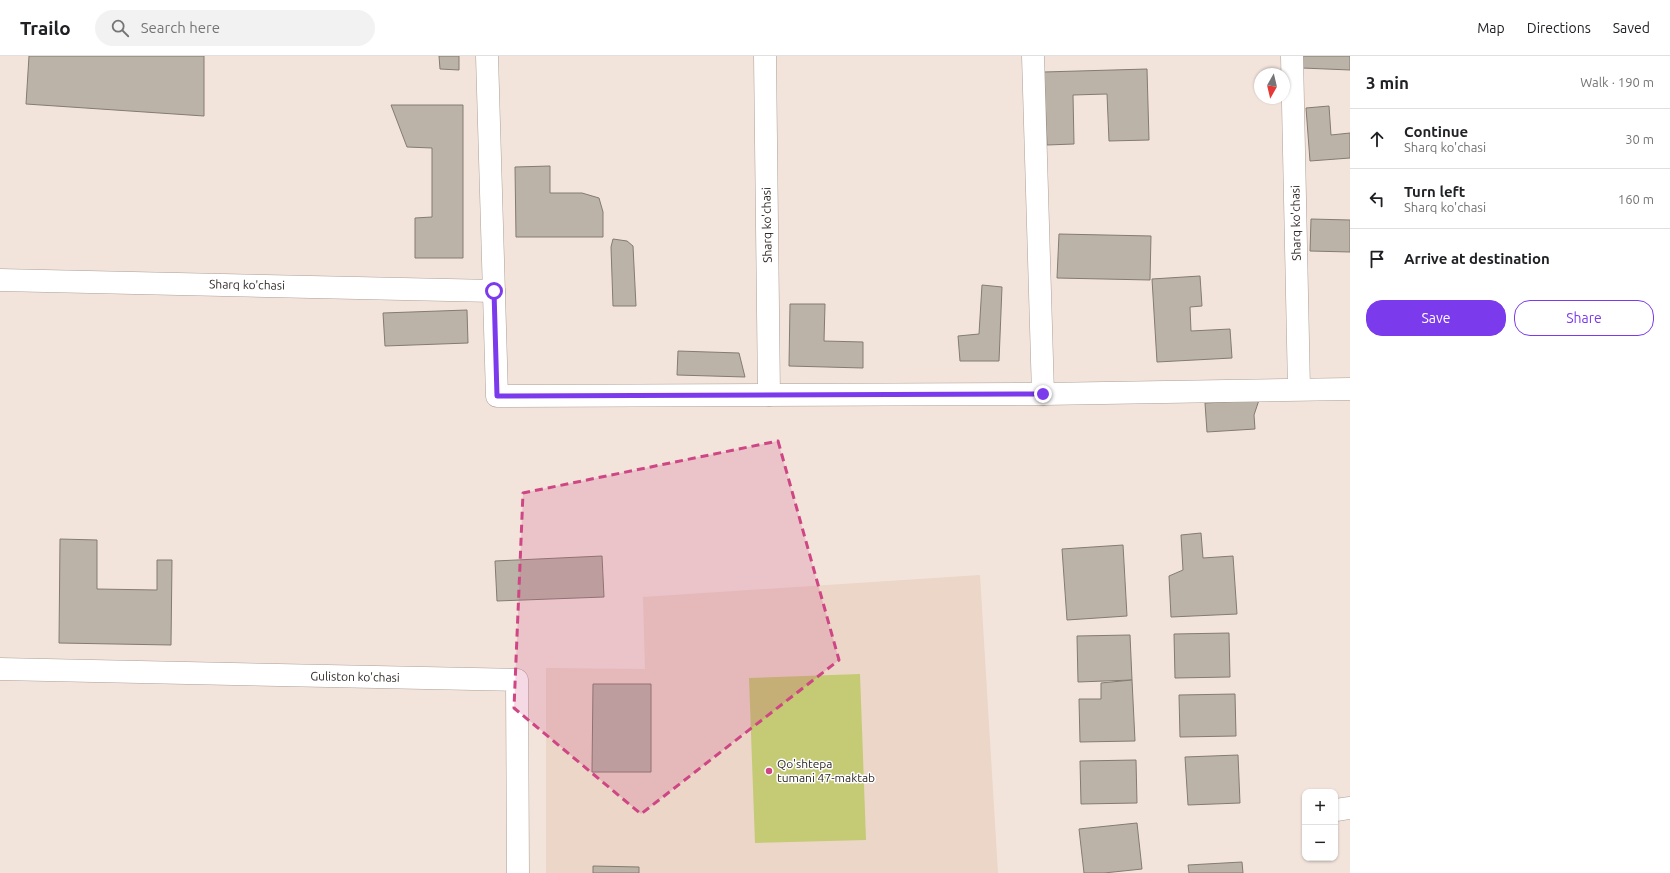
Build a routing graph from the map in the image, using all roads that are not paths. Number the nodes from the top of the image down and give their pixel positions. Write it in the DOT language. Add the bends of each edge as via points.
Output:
graph roads {
  1 [pos="487,56"];
  2 [pos="765,56"];
  3 [pos="1033,56"];
  4 [pos="1292,56"];
  5 [pos="0,280"];
  6 [pos="494,291"];
  7 [pos="1299,389"];
  8 [pos="1350,389"];
  9 [pos="1043,394"];
  10 [pos="769,395"];
  11 [pos="0,669"];
  12 [pos="518,873"];
  1 -- 6 [label="street"];
  2 -- 10 [label="street, Sharq ko'chasi"];
  3 -- 9 [label="street"];
  4 -- 7 [label="street, Sharq ko'chasi"];
  5 -- 6 [label="street, Sharq ko'chasi"];
  6 -- 10 [label="street" via="497,396"];
  7 -- 8 [label="street"];
  7 -- 9 [label="street"];
  9 -- 10 [label="street"];
  11 -- 12 [label="street, Guliston ko'chasi" via="517,680"];
}
